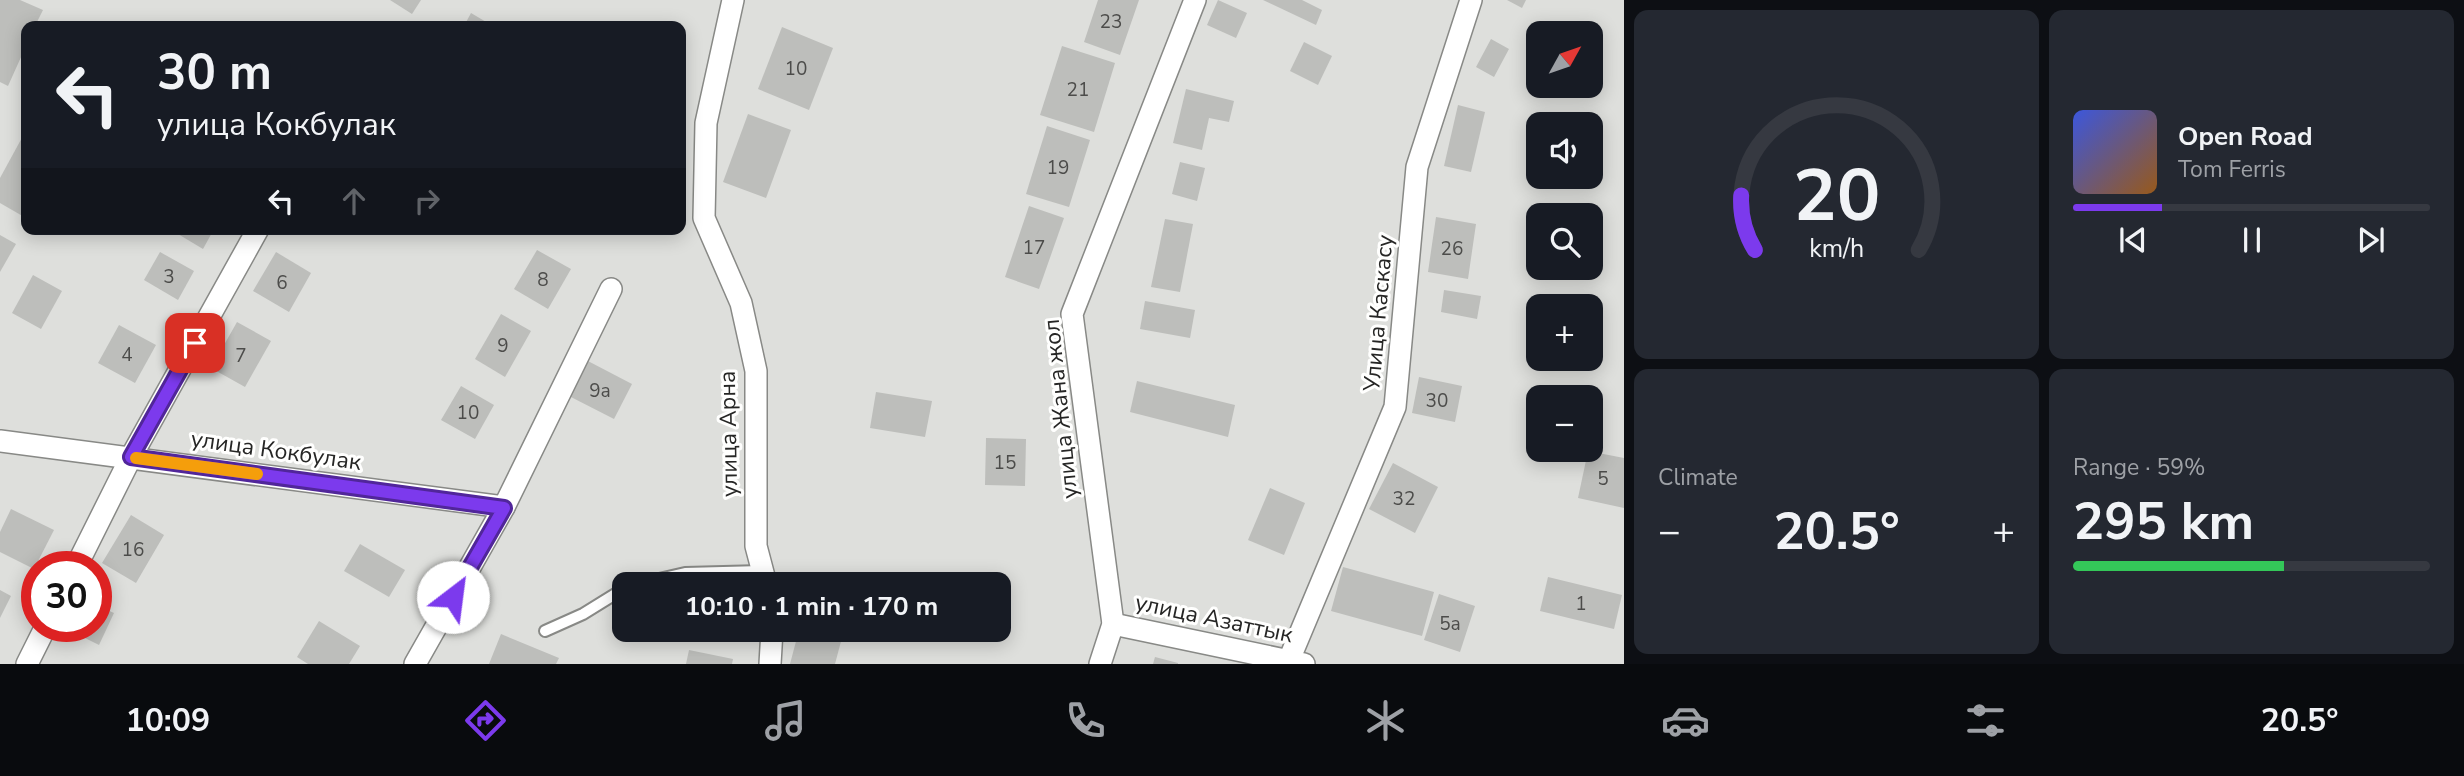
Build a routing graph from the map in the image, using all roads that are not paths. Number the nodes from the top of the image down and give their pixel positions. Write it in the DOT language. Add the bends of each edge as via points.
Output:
graph roads {
  1 [pos="733,0"];
  2 [pos="1195,0"];
  3 [pos="1471,0"];
  4 [pos="255,235"];
  5 [pos="611,289"];
  6 [pos="0,441"];
  7 [pos="131,457"];
  8 [pos="504,508"];
  9 [pos="84,551"];
  10 [pos="762,572"];
  11 [pos="612,596"];
  12 [pos="1113,624"];
  13 [pos="545,631"];
  14 [pos="38,642"];
  15 [pos="771,642"];
  16 [pos="1297,662"];
  17 [pos="27,664"];
  18 [pos="415,664"];
  19 [pos="770,664"];
  20 [pos="1100,664"];
  1 -- 10 [label="street, улица Арна" via="706,123 704,218 741,303 756,371 756,546"];
  2 -- 12 [label="street, улица Жана жол" via="1072,314"];
  3 -- 16 [label="street, Улица Каскасу" via="1417,167 1395,407"];
  4 -- 7 [label="street"];
  5 -- 8 [label="street"];
  6 -- 7 [label="street, улица Кокбулак"];
  7 -- 8 [label="street, улица Кокбулак"];
  7 -- 9 [label="street"];
  8 -- 18 [label="street"];
  11 -- 13 [label="lane"];
  12 -- 16 [label="street, улица Азаттык"];
  12 -- 20 [label="street, улица Жана жол"];
  14 -- 17 [label="street"];
  15 -- 19 [label="street"];
}
